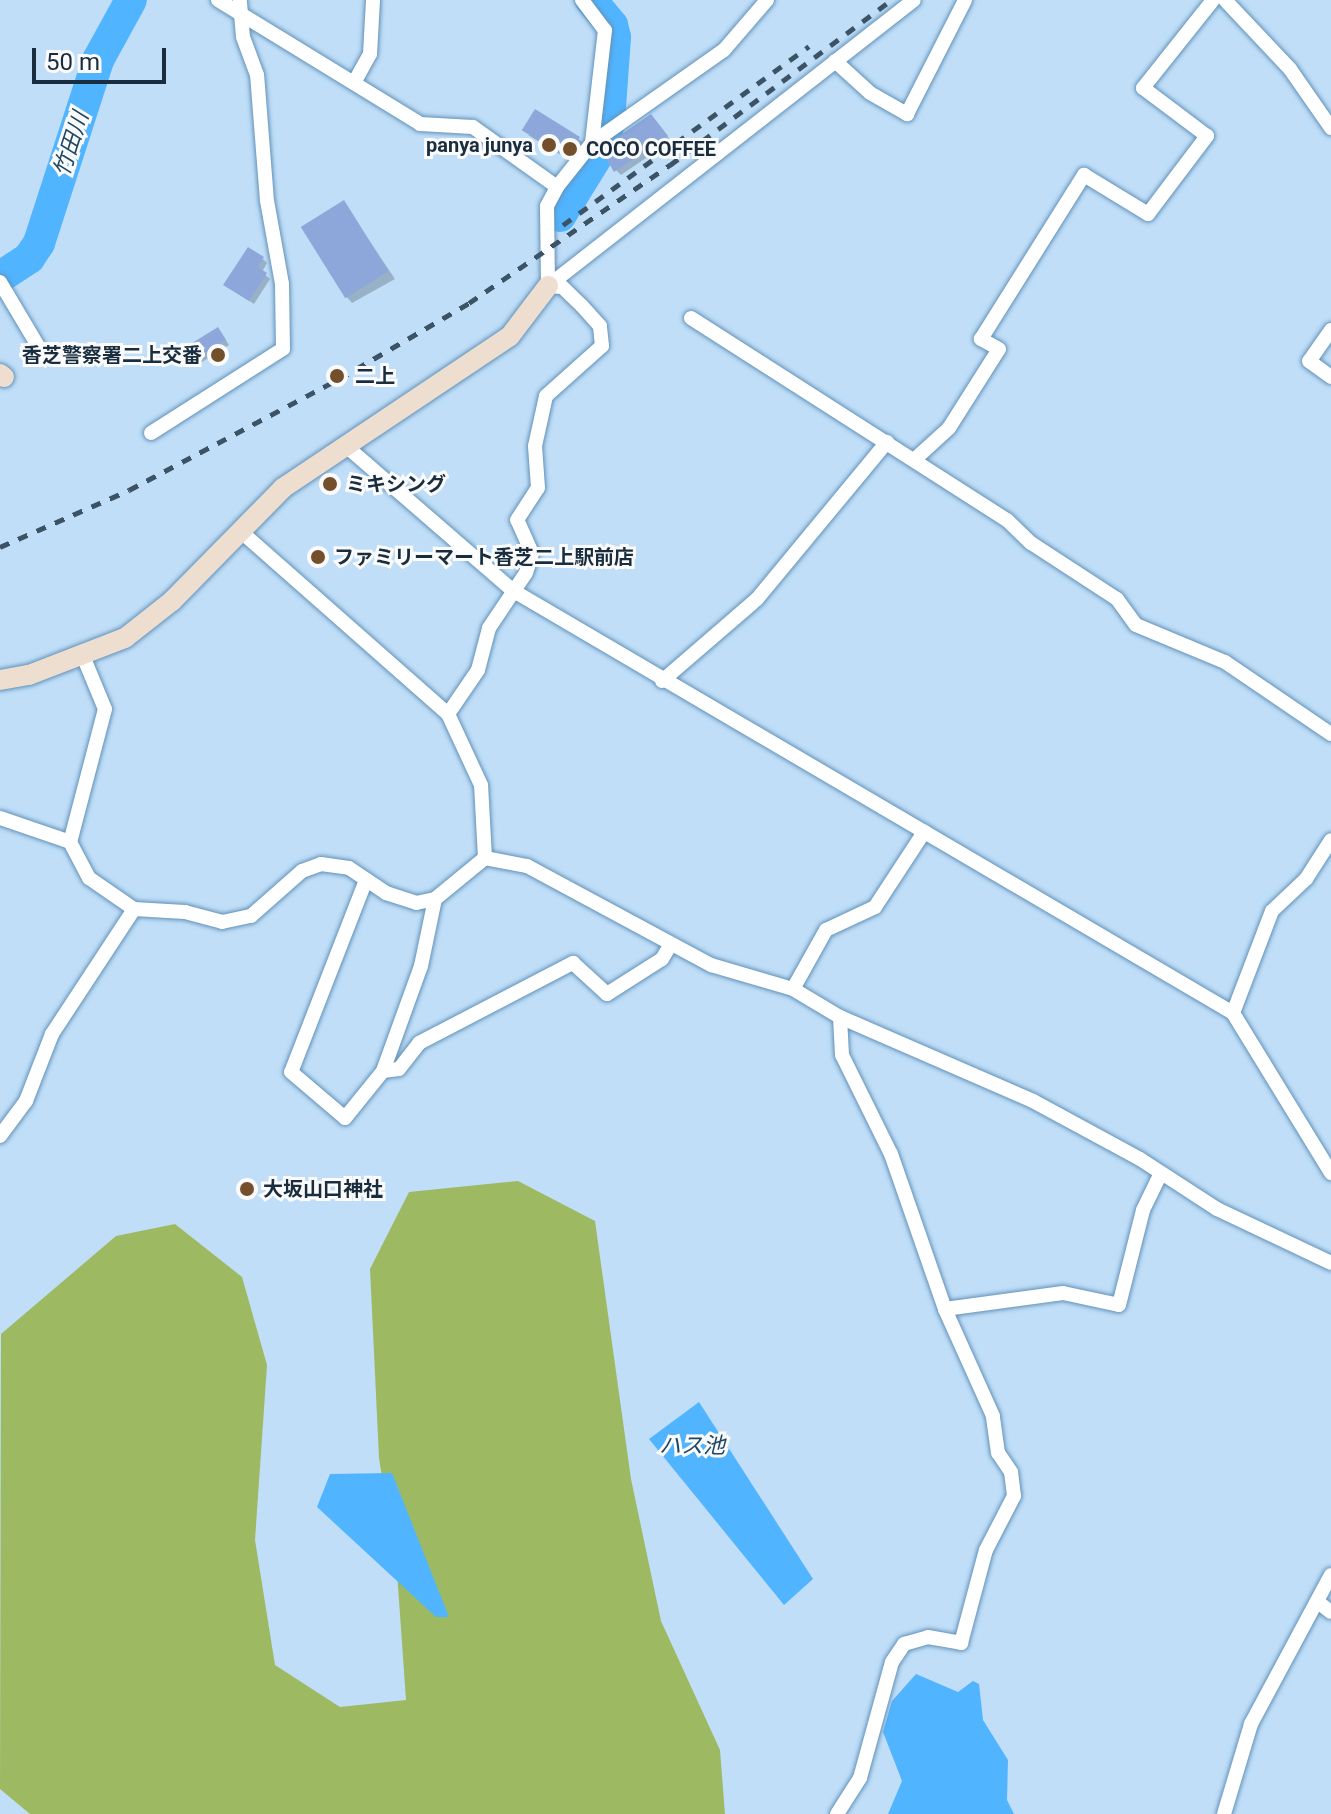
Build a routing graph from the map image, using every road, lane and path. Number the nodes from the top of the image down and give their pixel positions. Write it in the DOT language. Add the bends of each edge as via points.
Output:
graph roads {
  1 [pos="218,0"];
  2 [pos="373,0"];
  3 [pos="582,0"];
  4 [pos="914,0"];
  5 [pos="965,0"];
  6 [pos="1213,0"];
  7 [pos="1225,0"];
  8 [pos="760,2"];
  9 [pos="239,6"];
  10 [pos="835,61"];
  11 [pos="355,81"];
  12 [pos="1331,128"];
  13 [pos="603,135"];
  14 [pos="557,187"];
  15 [pos="1,283"];
  16 [pos="548,286"];
  17 [pos="691,318"];
  18 [pos="1331,330"];
  19 [pos="41,351"];
  20 [pos="1331,377"];
  21 [pos="151,433"];
  22 [pos="887,442"];
  23 [pos="346,446"];
  24 [pos="914,460"];
  25 [pos="239,530"];
  26 [pos="512,590"];
  27 [pos="83,656"];
  28 [pos="0,680"];
  29 [pos="662,681"];
  30 [pos="448,714"];
  31 [pos="1331,734"];
  32 [pos="0,818"];
  33 [pos="924,832"];
  34 [pos="1331,840"];
  35 [pos="70,842"];
  36 [pos="485,858"];
  37 [pos="366,880"];
  38 [pos="435,899"];
  39 [pos="134,909"];
  40 [pos="671,944"];
  41 [pos="793,989"];
  42 [pos="1233,1013"];
  43 [pos="840,1017"];
  44 [pos="383,1071"];
  45 [pos="0,1136"];
  46 [pos="1161,1173"];
  47 [pos="1331,1173"];
  48 [pos="1331,1263"];
  49 [pos="945,1309"];
  50 [pos="1331,1575"];
  51 [pos="1318,1602"];
  52 [pos="1331,1612"];
  53 [pos="837,1814"];
  54 [pos="1224,1814"];
  1 -- 9 [label="street"];
  2 -- 11 [label="street" via="370,54"];
  3 -- 13 [label="street" via="605,30"];
  4 -- 10 [label="street"];
  5 -- 10 [label="street" via="907,114 870,93"];
  6 -- 24 [label="street" via="1143,88 1207,136 1148,214 1084,175 981,339 999,349 949,428"];
  7 -- 12 [label="street" via="1290,69"];
  8 -- 13 [label="street" via="724,50"];
  9 -- 11 [label="street"];
  9 -- 21 [label="street" via="257,75 267,201 282,284 283,349"];
  10 -- 16 [label="street"];
  11 -- 14 [label="street" via="420,124 473,127"];
  13 -- 14 [label="street"];
  14 -- 16 [label="street" via="547,206"];
  15 -- 19 [label="street"];
  16 -- 23 [label="street" via="510,336"];
  16 -- 26 [label="street" via="562,287 591,316 600,326 602,346 546,396 535,446 538,488 517,520 532,553 526,573"];
  17 -- 22 [label="street"];
  18 -- 20 [label="street" via="1309,361"];
  22 -- 24 [label="street"];
  22 -- 29 [label="street" via="757,599"];
  23 -- 25 [label="street" via="283,488"];
  23 -- 26 [label="street"];
  24 -- 31 [label="street" via="1117,599 1136,625 1225,662"];
  25 -- 27 [label="street" via="172,601 125,638"];
  25 -- 30 [label="street"];
  26 -- 29 [label="street"];
  26 -- 30 [label="street" via="489,628 478,670"];
  27 -- 28 [label="street"];
  27 -- 35 [label="street" via="105,709"];
  29 -- 33 [label="street"];
  30 -- 36 [label="street" via="481,785"];
  32 -- 35 [label="street"];
  33 -- 41 [label="street" via="875,907 826,930"];
  33 -- 42 [label="street"];
  34 -- 42 [label="street" via="1306,879 1272,911"];
  35 -- 39 [label="street" via="89,878"];
  36 -- 38 [label="street"];
  36 -- 40 [label="street" via="527,866"];
  37 -- 38 [label="street" via="416,903"];
  37 -- 39 [label="street" via="349,868 321,864 302,871 270,903 237,922"];
  37 -- 44 [label="street" via="291,1072 345,1118"];
  38 -- 44 [label="street" via="421,966"];
  39 -- 45 [label="street" via="52,1034 26,1101"];
  40 -- 41 [label="street" via="735,975"];
  40 -- 44 [label="street" via="662,959 607,994 573,963 419,1043 399,1069"];
  41 -- 43 [label="street"];
  42 -- 47 [label="street"];
  43 -- 46 [label="street" via="1033,1101"];
  43 -- 49 [label="street" via="842,1055 891,1154"];
  46 -- 48 [label="street" via="1217,1209"];
  46 -- 49 [label="street" via="1143,1210 1119,1305 1063,1293"];
  49 -- 53 [label="street" via="993,1416 998,1453 1011,1472 1014,1496 986,1550 961,1643 928,1637 904,1644 892,1662 860,1778"];
  50 -- 51 [label="street"];
  51 -- 52 [label="street"];
  51 -- 54 [label="street" via="1251,1724"];
}
